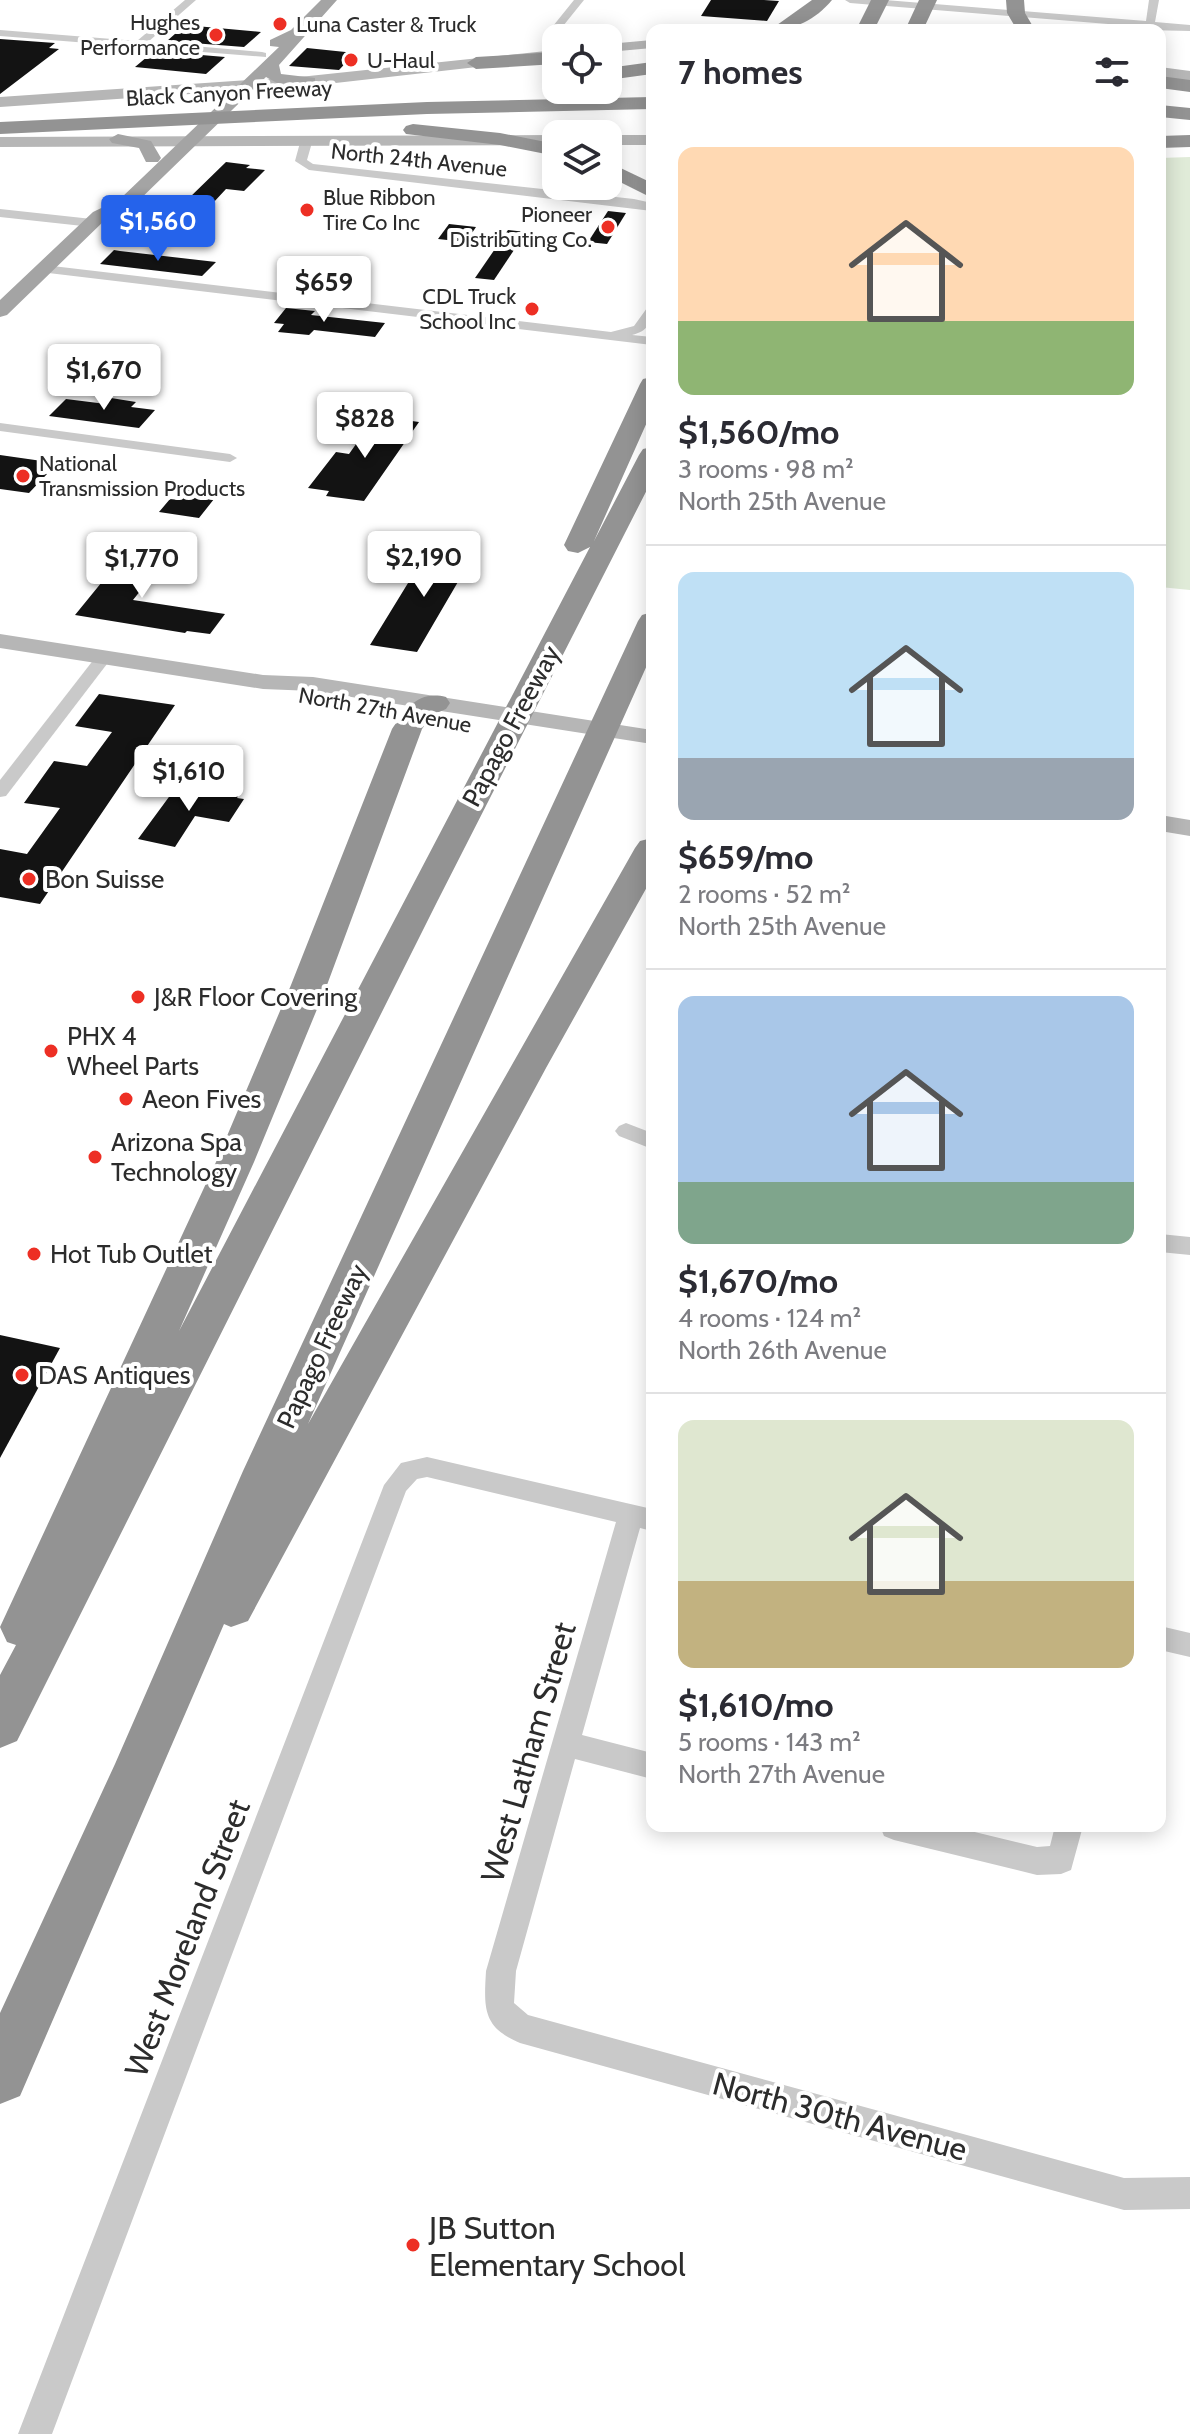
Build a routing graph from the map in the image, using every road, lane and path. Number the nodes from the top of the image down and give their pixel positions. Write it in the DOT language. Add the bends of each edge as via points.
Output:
graph roads {
  1 [pos="191,0"];
  2 [pos="330,0"];
  3 [pos="579,0"];
  4 [pos="823,0"];
  5 [pos="880,0"];
  6 [pos="928,0"];
  7 [pos="1000,0"];
  8 [pos="1015,0"];
  9 [pos="1154,0"];
  10 [pos="847,5"];
  11 [pos="560,24"];
  12 [pos="789,24"];
  13 [pos="868,24"];
  14 [pos="917,24"];
  15 [pos="998,24"];
  16 [pos="1022,24"];
  17 [pos="1096,24"];
  18 [pos="1150,24"];
  19 [pos="1166,28"];
  20 [pos="1190,28"];
  21 [pos="0,33"];
  22 [pos="140,44"];
  23 [pos="646,45"];
  24 [pos="622,47"];
  25 [pos="646,56"];
  26 [pos="542,57"];
  27 [pos="622,57"];
  28 [pos="266,60"];
  29 [pos="476,63"];
  30 [pos="646,69"];
  31 [pos="622,72"];
  32 [pos="1166,75"];
  33 [pos="542,79"];
  34 [pos="309,81"];
  35 [pos="1166,83"];
  36 [pos="1189,86"];
  37 [pos="622,87"];
  38 [pos="233,91"];
  39 [pos="646,92"];
  40 [pos="1166,92"];
  41 [pos="646,93"];
  42 [pos="0,102"];
  43 [pos="646,103"];
  44 [pos="0,109"];
  45 [pos="1166,109"];
  46 [pos="1190,111"];
  47 [pos="0,118"];
  48 [pos="1166,120"];
  49 [pos="1190,122"];
  50 [pos="337,126"];
  51 [pos="646,128"];
  52 [pos="0,129"];
  53 [pos="622,129"];
  54 [pos="1166,130"];
  55 [pos="542,131"];
  56 [pos="1190,131"];
  57 [pos="542,133"];
  58 [pos="187,135"];
  59 [pos="118,139"];
  60 [pos="307,139"];
  61 [pos="622,140"];
  62 [pos="646,140"];
  63 [pos="0,142"];
  64 [pos="1166,144"];
  65 [pos="1190,144"];
  66 [pos="542,148"];
  67 [pos="152,158"];
  68 [pos="622,176"];
  69 [pos="646,189"];
  70 [pos="646,206"];
  71 [pos="0,213"];
  72 [pos="96,220"];
  73 [pos="44,269"];
  74 [pos="0,311"];
  75 [pos="646,319"];
  76 [pos="603,336"];
  77 [pos="646,340"];
  78 [pos="646,396"];
  79 [pos="0,427"];
  80 [pos="230,458"];
  81 [pos="646,466"];
  82 [pos="646,634"];
  83 [pos="0,641"];
  84 [pos="104,657"];
  85 [pos="646,673"];
  86 [pos="518,699"];
  87 [pos="424,710"];
  88 [pos="611,712"];
  89 [pos="646,736"];
  90 [pos="646,755"];
  91 [pos="0,792"];
  92 [pos="1166,824"];
  93 [pos="1190,828"];
  94 [pos="646,859"];
  95 [pos="626,1131"];
  96 [pos="646,1139"];
  97 [pos="1166,1244"];
  98 [pos="1190,1246"];
  99 [pos="641,1517"];
  100 [pos="1166,1639"];
  101 [pos="1190,1645"];
  102 [pos="0,1684"];
  103 [pos="0,1725"];
  104 [pos="565,1744"];
  105 [pos="646,1764"];
  106 [pos="133,1781"];
  107 [pos="919,1832"];
  108 [pos="1068,1832"];
  109 [pos="499,2009"];
  110 [pos="0,2076"];
  111 [pos="1190,2193"];
  112 [pos="35,2434"];
  1 -- 22 [label="street"];
  2 -- 28 [label="main road" via="295,40"];
  3 -- 11 [label="street"];
  4 -- 12 [label="highway"];
  5 -- 13 [label="highway"];
  6 -- 14 [label="highway"];
  7 -- 15 [label="highway"];
  8 -- 16 [label="highway"];
  9 -- 18 [label="street"];
  10 -- 17 [label="street"];
  19 -- 20 [label="street"];
  21 -- 22 [label="street"];
  22 -- 28 [label="street"];
  23 -- 24 [label="main road"];
  25 -- 27 [label="highway"];
  26 -- 29 [label="highway"];
  28 -- 34 [label="main road" via="277,78"];
  28 -- 38 [label="main road"];
  28 -- 38 [label="main road"];
  29 -- 34 [label="main road"];
  30 -- 31 [label="highway"];
  32 -- 36 [label="main road"];
  33 -- 44 [label="highway"];
  34 -- 38 [label="main road"];
  35 -- 36 [label="highway"];
  36 -- 40 [label="highway"];
  37 -- 39 [label="highway"];
  38 -- 42 [label="main road"];
  38 -- 58 [label="main road"];
  38 -- 58 [label="main road"];
  41 -- 47 [label="highway" via="430,94"];
  43 -- 52 [label="highway, Black Canyon Freeway"];
  45 -- 46 [label="highway"];
  48 -- 49 [label="highway"];
  50 -- 52 [label="highway"];
  50 -- 55 [label="highway"];
  50 -- 66 [label="highway" via="456,133"];
  51 -- 53 [label="highway"];
  54 -- 56 [label="highway"];
  57 -- 60 [label="main road"];
  58 -- 59 [label="main road"];
  58 -- 60 [label="main road"];
  58 -- 67 [label="main road"];
  58 -- 72 [label="main road" via="126,203"];
  59 -- 63 [label="main road"];
  59 -- 67 [label="main road" via="147,144"];
  60 -- 70 [label="street, North 24th Avenue" via="301,161 323,170"];
  61 -- 62 [label="main road"];
  64 -- 65 [label="highway"];
  67 -- 72 [label="main road" via="107,201"];
  68 -- 69 [label="highway"];
  71 -- 72 [label="street"];
  72 -- 73 [label="main road"];
  73 -- 74 [label="main road"];
  73 -- 76 [label="street"];
  75 -- 76 [label="street" via="639,329"];
  76 -- 77 [label="street"];
  78 -- 86 [label="highway"];
  79 -- 80 [label="street"];
  81 -- 86 [label="highway, Papago Freeway"];
  82 -- 88 [label="highway, Papago Freeway"];
  83 -- 84 [label="main road, North 27th Avenue"];
  84 -- 87 [label="main road, North 27th Avenue" via="263,682 303,698"];
  84 -- 91 [label="street"];
  85 -- 88 [label="highway"];
  86 -- 103 [label="highway, Papago Freeway"];
  87 -- 89 [label="main road, North 27th Avenue"];
  87 -- 90 [label="main road, North 27th Avenue"];
  87 -- 102 [label="highway" via="235,1162"];
  88 -- 106 [label="highway, Papago Freeway" via="265,1471"];
  92 -- 93 [label="main road"];
  94 -- 106 [label="highway"];
  95 -- 96 [label="street"];
  97 -- 98 [label="street"];
  99 -- 104 [label="street, West Latham Street"];
  99 -- 112 [label="street, West Moreland Street" via="427,1467 410,1470 396,1485"];
  100 -- 101 [label="street"];
  104 -- 105 [label="street"];
  104 -- 109 [label="street, West Latham Street" via="501,1971"];
  106 -- 110 [label="highway, Papago Freeway"];
  107 -- 108 [label="street" via="1037,1861 1061,1860"];
  109 -- 111 [label="street, North 30th Avenue" via="520,2028 1124,2194"];
}
